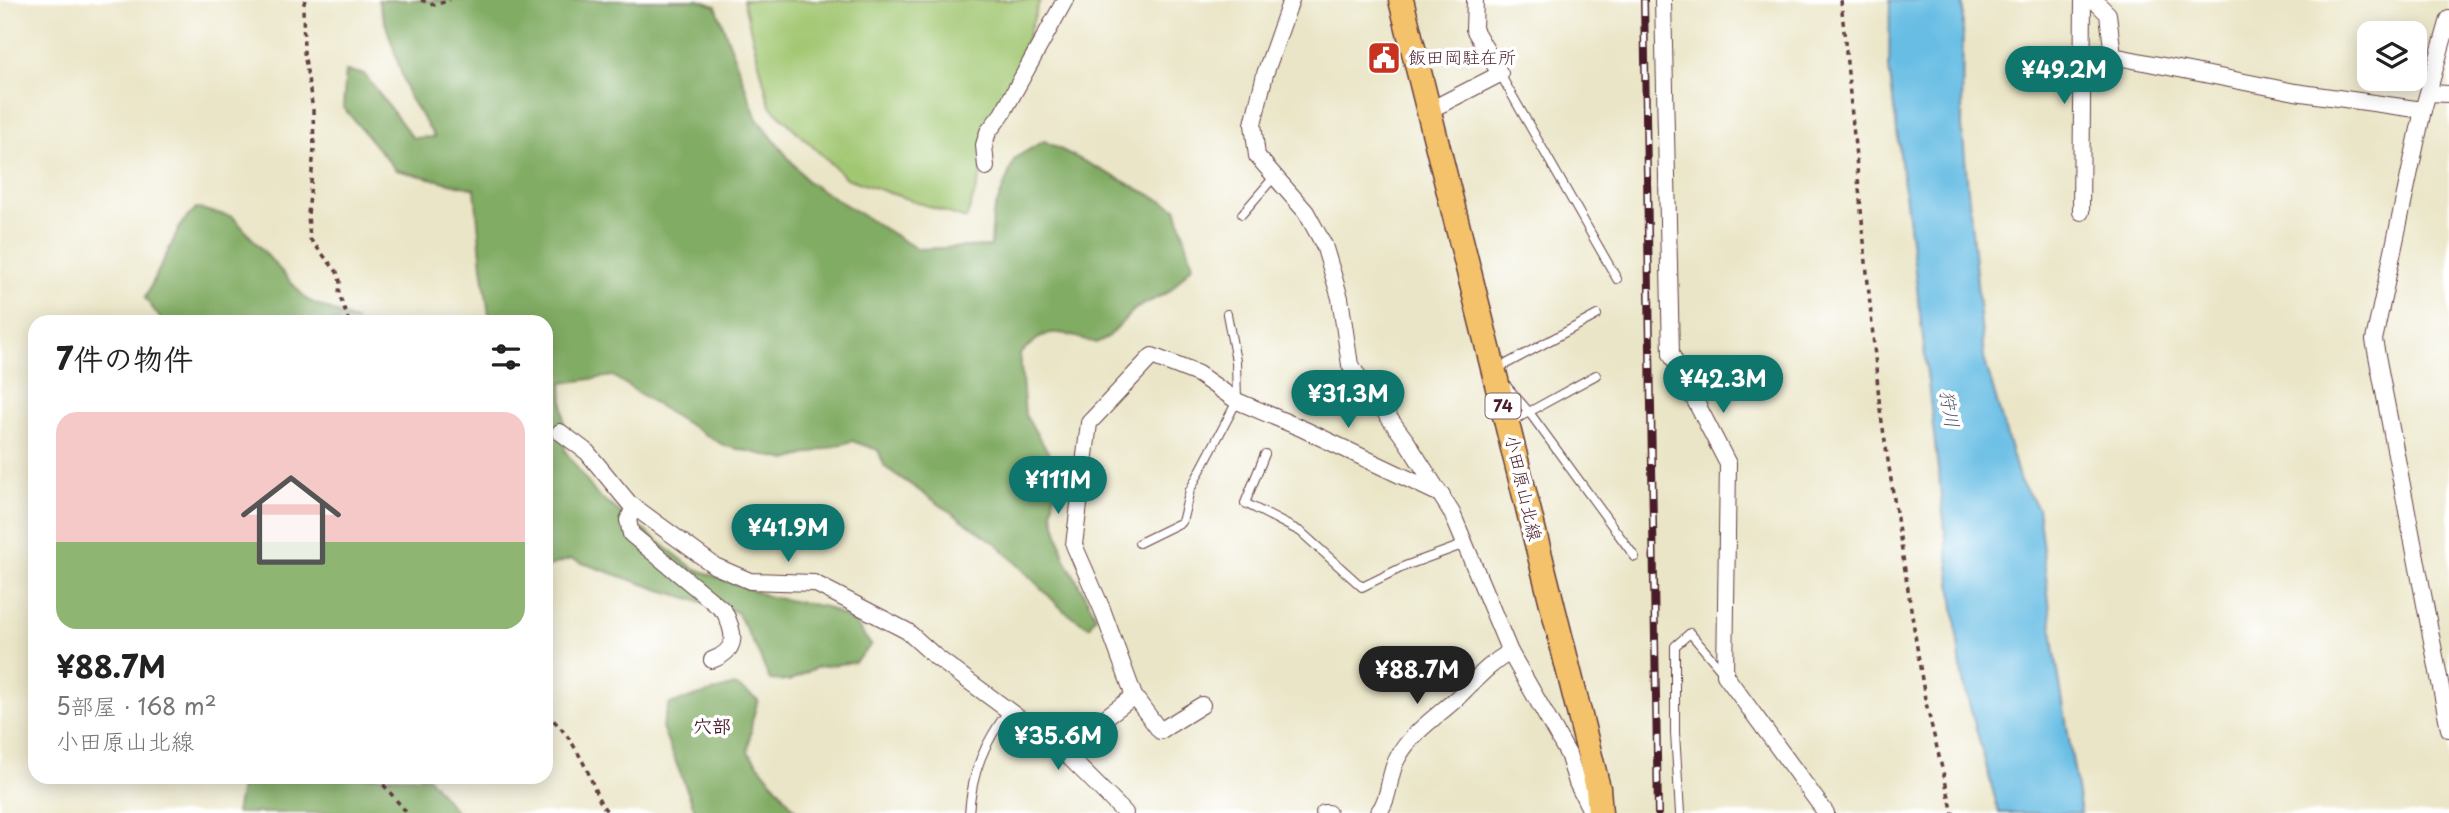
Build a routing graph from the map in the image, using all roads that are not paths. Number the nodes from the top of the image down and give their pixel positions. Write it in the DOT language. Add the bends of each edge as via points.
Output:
graph roads {
  1 [pos="1065,0"];
  2 [pos="1291,0"];
  3 [pos="1401,0"];
  4 [pos="1475,0"];
  5 [pos="1663,0"];
  6 [pos="2083,0"];
  7 [pos="2094,0"];
  8 [pos="2449,19"];
  9 [pos="1500,74"];
  10 [pos="2429,93"];
  11 [pos="2449,94"];
  12 [pos="1430,110"];
  13 [pos="2423,110"];
  14 [pos="986,167"];
  15 [pos="1274,177"];
  16 [pos="2081,212"];
  17 [pos="1242,214"];
  18 [pos="1617,279"];
  19 [pos="1227,314"];
  20 [pos="1597,315"];
  21 [pos="1494,371"];
  22 [pos="1596,376"];
  23 [pos="1237,401"];
  24 [pos="1518,418"];
  25 [pos="560,432"];
  26 [pos="1265,454"];
  27 [pos="1442,495"];
  28 [pos="634,507"];
  29 [pos="1139,543"];
  30 [pos="1465,544"];
  31 [pos="1635,557"];
  32 [pos="1510,652"];
  33 [pos="712,660"];
  34 [pos="1725,675"];
  35 [pos="1134,696"];
  36 [pos="1202,705"];
  37 [pos="1009,710"];
  38 [pos="2449,729"];
  39 [pos="1062,750"];
  40 [pos="969,813"];
  41 [pos="1125,813"];
  42 [pos="1378,813"];
  43 [pos="1592,813"];
  44 [pos="1600,813"];
  45 [pos="1680,813"];
  46 [pos="1826,813"];
  1 -- 14 [label="street" via="988,132"];
  2 -- 15 [label="street" via="1265,74 1254,124 1257,156"];
  3 -- 12 [label="main road, 小田原山北線 / 74"];
  4 -- 9 [label="street" via="1474,29"];
  5 -- 34 [label="street" via="1671,354 1728,464"];
  6 -- 16 [label="street"];
  7 -- 13 [label="street" via="2108,14 2113,56 2295,92"];
  8 -- 10 [label="street"];
  9 -- 12 [label="street"];
  9 -- 18 [label="lane"];
  10 -- 11 [label="street"];
  10 -- 13 [label="street"];
  12 -- 21 [label="main road, 小田原山北線 / 74"];
  13 -- 38 [label="street" via="2374,340"];
  15 -- 17 [label="lane"];
  15 -- 27 [label="street" via="1307,212 1324,245 1340,298 1350,365"];
  19 -- 23 [label="lane" via="1236,361"];
  20 -- 21 [label="lane"];
  21 -- 24 [label="main road, 小田原山北線 / 74"];
  22 -- 24 [label="lane"];
  23 -- 27 [label="street"];
  23 -- 29 [label="lane" via="1190,490 1182,522"];
  23 -- 35 [label="street" via="1198,374 1152,356 1089,423 1074,545"];
  24 -- 31 [label="lane"];
  24 -- 44 [label="main road, 小田原山北線 / 74"];
  25 -- 28 [label="street" via="587,452"];
  26 -- 30 [label="lane" via="1245,503 1301,532 1362,587"];
  27 -- 30 [label="street"];
  28 -- 33 [label="street" via="628,520 631,534 724,611 732,626 732,644 724,656"];
  28 -- 37 [label="street" via="715,566 750,581 814,583 907,631"];
  30 -- 32 [label="street"];
  32 -- 42 [label="street" via="1490,664 1409,740 1395,763"];
  32 -- 43 [label="street" via="1568,754"];
  34 -- 45 [label="lane" via="1690,633 1675,646"];
  34 -- 46 [label="street"];
  35 -- 36 [label="street" via="1160,731"];
  35 -- 39 [label="street"];
  37 -- 39 [label="street"];
  37 -- 40 [label="lane" via="980,758"];
  39 -- 41 [label="street"];
}
